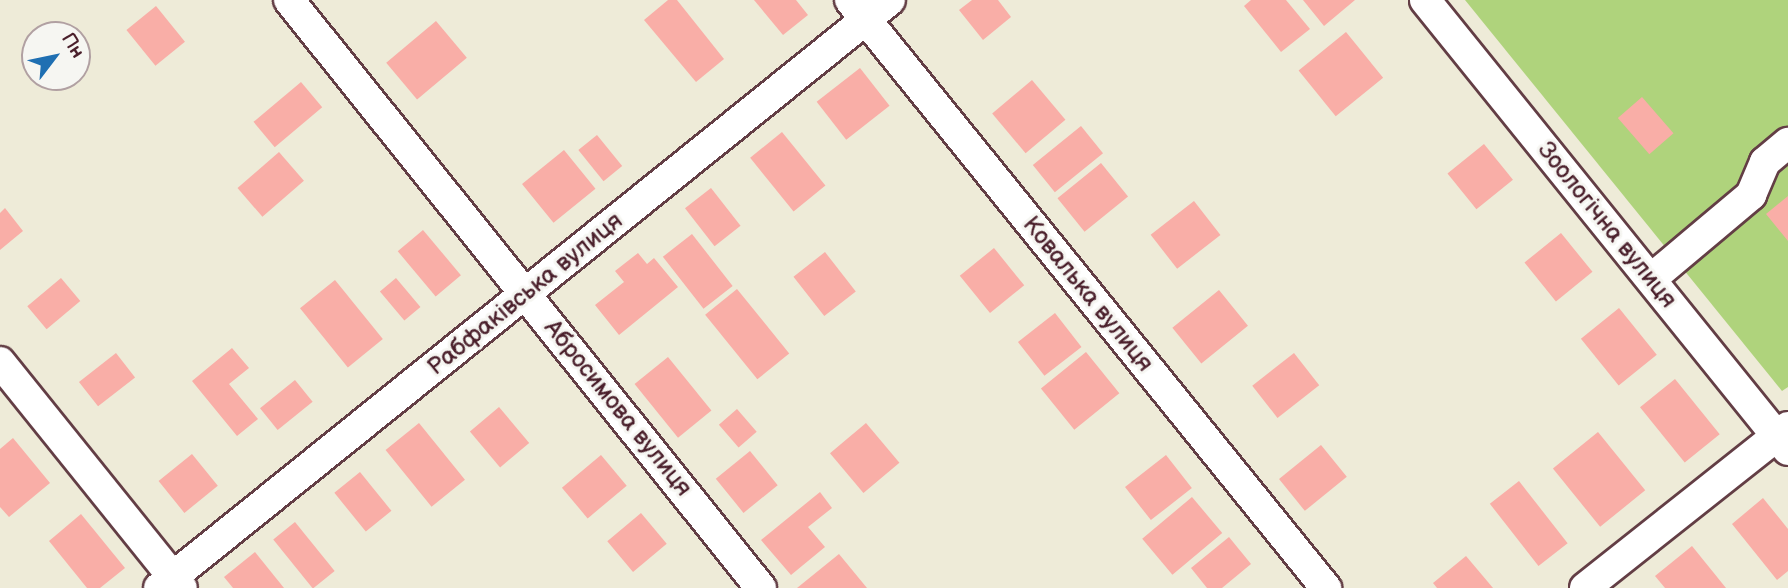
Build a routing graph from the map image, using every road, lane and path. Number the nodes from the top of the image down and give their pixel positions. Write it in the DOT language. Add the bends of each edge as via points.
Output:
graph roads {
  1 [pos="289,0"];
  2 [pos="890,0"];
  3 [pos="1424,0"];
  4 [pos="858,10"];
  5 [pos="1788,143"];
  6 [pos="1651,279"];
  7 [pos="526,293"];
  8 [pos="0,362"];
  9 [pos="1784,438"];
  10 [pos="172,584"];
  11 [pos="761,588"];
  12 [pos="1326,588"];
  13 [pos="1585,588"];
  1 -- 7 [label="street, Абросимова вулиця"];
  2 -- 4 [label="street, Рабфаківська вулиця"];
  3 -- 6 [label="street, Зоологічна вулиця"];
  4 -- 7 [label="street, Рабфаківська вулиця"];
  4 -- 12 [label="street, Ковалька вулиця"];
  5 -- 6 [label="street" via="1765,162 1751,194"];
  6 -- 9 [label="street, Зоологічна вулиця"];
  7 -- 10 [label="street, Рабфаківська вулиця"];
  7 -- 11 [label="street, Абросимова вулиця"];
  8 -- 10 [label="street"];
  9 -- 13 [label="street"];
}
